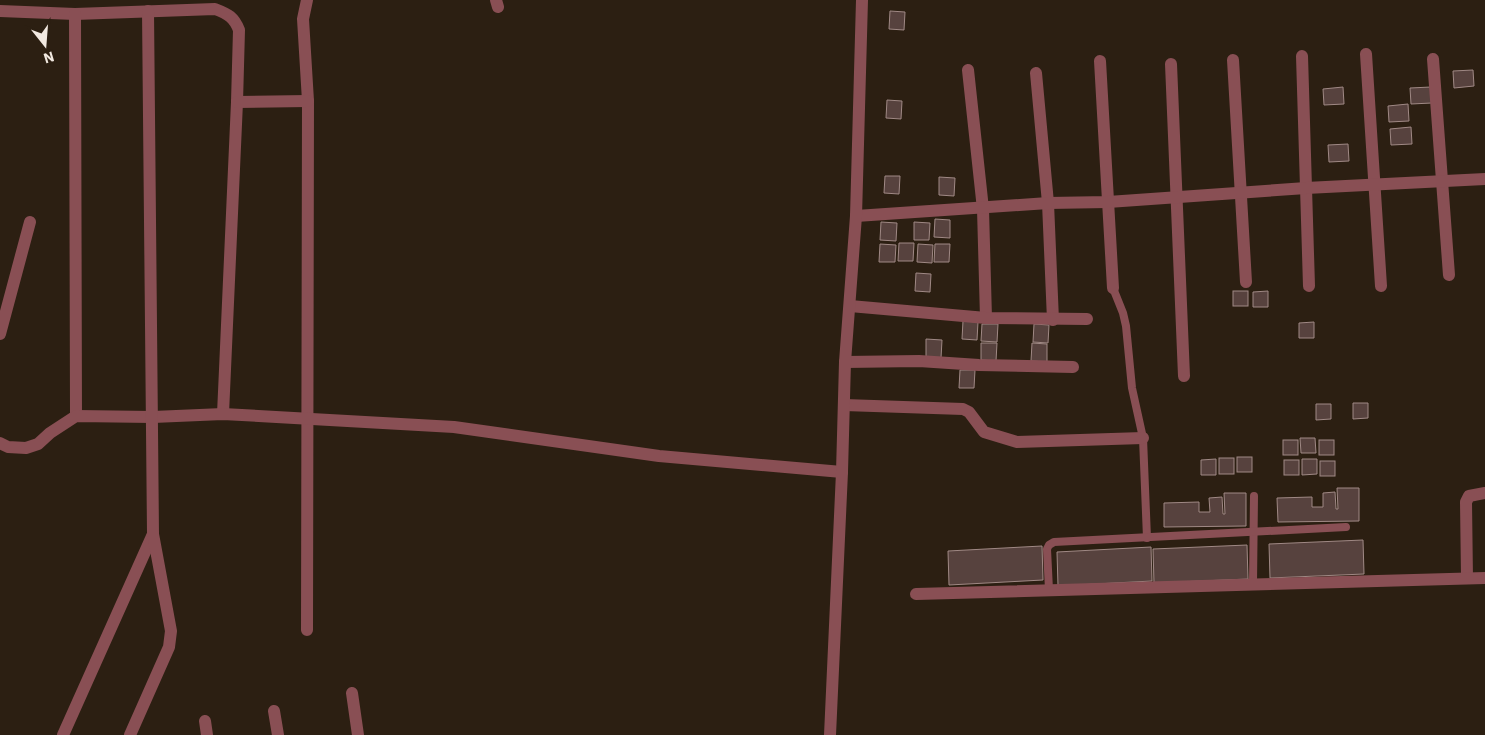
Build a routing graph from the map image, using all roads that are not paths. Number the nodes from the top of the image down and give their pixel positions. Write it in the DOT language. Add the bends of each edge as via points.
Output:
graph roads {
  1 [pos="307,0"];
  2 [pos="862,0"];
  3 [pos="0,11"];
  4 [pos="148,11"];
  5 [pos="75,14"];
  6 [pos="1366,54"];
  7 [pos="1302,56"];
  8 [pos="1433,59"];
  9 [pos="1233,60"];
  10 [pos="1100,61"];
  11 [pos="1171,64"];
  12 [pos="968,70"];
  13 [pos="1036,73"];
  14 [pos="308,101"];
  15 [pos="237,102"];
  16 [pos="1485,179"];
  17 [pos="1442,182"];
  18 [pos="1374,185"];
  19 [pos="1306,188"];
  20 [pos="1241,192"];
  21 [pos="1176,197"];
  22 [pos="1108,202"];
  23 [pos="1048,203"];
  24 [pos="983,208"];
  25 [pos="856,216"];
  26 [pos="30,222"];
  27 [pos="1449,276"];
  28 [pos="1246,282"];
  29 [pos="1309,286"];
  30 [pos="1381,286"];
  31 [pos="1113,288"];
  32 [pos="850,306"];
  33 [pos="986,318"];
  34 [pos="1087,319"];
  35 [pos="1053,320"];
  36 [pos="0,334"];
  37 [pos="845,362"];
  38 [pos="1073,367"];
  39 [pos="1184,376"];
  40 [pos="844,405"];
  41 [pos="223,414"];
  42 [pos="76,416"];
  43 [pos="152,417"];
  44 [pos="307,420"];
  45 [pos="1143,438"];
  46 [pos="0,443"];
  47 [pos="842,472"];
  48 [pos="1485,493"];
  49 [pos="1254,496"];
  50 [pos="1346,527"];
  51 [pos="1253,532"];
  52 [pos="152,534"];
  53 [pos="1147,538"];
  54 [pos="1467,578"];
  55 [pos="1485,578"];
  56 [pos="1253,584"];
  57 [pos="1048,590"];
  58 [pos="916,594"];
  59 [pos="307,630"];
  60 [pos="352,693"];
  61 [pos="274,711"];
  62 [pos="205,721"];
  63 [pos="63,735"];
  64 [pos="130,735"];
  65 [pos="207,735"];
  66 [pos="278,735"];
  67 [pos="358,735"];
  68 [pos="830,735"];
  1 -- 14 [label="street" via="303,19"];
  2 -- 25 [label="street"];
  3 -- 5 [label="street"];
  4 -- 5 [label="street"];
  4 -- 15 [label="street" via="215,9 235,21 238,30"];
  4 -- 43 [label="street"];
  5 -- 42 [label="street"];
  6 -- 18 [label="street"];
  7 -- 19 [label="street"];
  8 -- 17 [label="street"];
  9 -- 20 [label="street"];
  10 -- 22 [label="street"];
  11 -- 21 [label="street"];
  12 -- 24 [label="street"];
  13 -- 23 [label="street"];
  14 -- 15 [label="street"];
  14 -- 44 [label="street"];
  15 -- 41 [label="street"];
  16 -- 17 [label="street"];
  17 -- 18 [label="street"];
  17 -- 27 [label="street"];
  18 -- 19 [label="street"];
  18 -- 30 [label="street"];
  19 -- 20 [label="street"];
  19 -- 29 [label="street"];
  20 -- 21 [label="street"];
  20 -- 28 [label="street"];
  21 -- 22 [label="street"];
  21 -- 39 [label="street"];
  22 -- 23 [label="street"];
  22 -- 31 [label="street"];
  23 -- 24 [label="street"];
  23 -- 35 [label="street"];
  24 -- 25 [label="street"];
  24 -- 33 [label="street"];
  25 -- 32 [label="street"];
  26 -- 36 [label="street"];
  31 -- 45 [label="lane" via="1126,326 1132,388"];
  32 -- 33 [label="street"];
  32 -- 37 [label="street"];
  33 -- 35 [label="street"];
  34 -- 35 [label="street"];
  37 -- 38 [label="street" via="919,361"];
  37 -- 40 [label="street"];
  40 -- 45 [label="street" via="963,409 984,432 1018,442"];
  40 -- 47 [label="street"];
  41 -- 43 [label="street"];
  41 -- 44 [label="street"];
  42 -- 43 [label="street"];
  42 -- 46 [label="street" via="38,444 26,448"];
  43 -- 52 [label="street"];
  44 -- 47 [label="street" via="454,427 659,456"];
  44 -- 59 [label="street"];
  45 -- 53 [label="lane"];
  47 -- 68 [label="street"];
  48 -- 54 [label="street" via="1469,496 1466,502"];
  49 -- 51 [label="lane"];
  50 -- 51 [label="lane"];
  51 -- 53 [label="lane"];
  51 -- 56 [label="lane"];
  52 -- 63 [label="street"];
  52 -- 64 [label="street" via="171,631 169,647"];
  53 -- 57 [label="lane" via="1054,542 1047,549"];
  54 -- 55 [label="street"];
  54 -- 56 [label="street"];
  56 -- 57 [label="street"];
  57 -- 58 [label="street"];
  60 -- 67 [label="street"];
  61 -- 66 [label="street"];
  62 -- 65 [label="street"];
}
